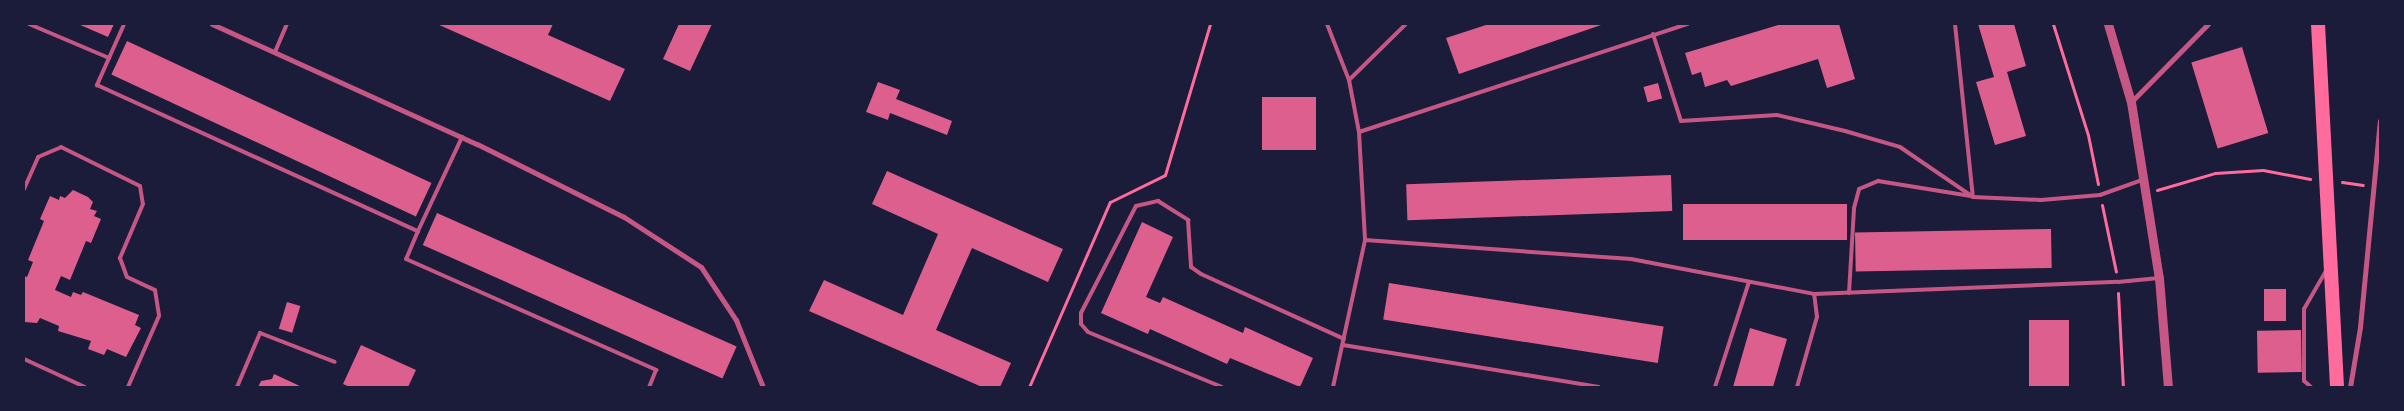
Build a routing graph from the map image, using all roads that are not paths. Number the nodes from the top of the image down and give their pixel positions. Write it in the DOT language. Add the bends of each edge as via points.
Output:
graph roads {
  1 [pos="29,24"];
  2 [pos="124,24"];
  3 [pos="212,24"];
  4 [pos="287,24"];
  5 [pos="1327,24"];
  6 [pos="1406,24"];
  7 [pos="1688,24"];
  8 [pos="1955,24"];
  9 [pos="2108,24"];
  10 [pos="2208,24"];
  11 [pos="2318,24"];
  12 [pos="1653,34"];
  13 [pos="275,52"];
  14 [pos="109,58"];
  15 [pos="1349,80"];
  16 [pos="2130,102"];
  17 [pos="2380,121"];
  18 [pos="1360,132"];
  19 [pos="462,137"];
  20 [pos="2142,180"];
  21 [pos="24,189"];
  22 [pos="1973,197"];
  23 [pos="418,231"];
  24 [pos="1365,240"];
  25 [pos="2330,262"];
  26 [pos="2159,278"];
  27 [pos="1749,282"];
  28 [pos="1849,293"];
  29 [pos="1814,294"];
  30 [pos="1344,339"];
  31 [pos="1343,345"];
  32 [pos="24,359"];
  33 [pos="335,362"];
  34 [pos="85,387"];
  35 [pos="128,387"];
  36 [pos="237,387"];
  37 [pos="649,387"];
  38 [pos="763,387"];
  39 [pos="1222,387"];
  40 [pos="1334,387"];
  41 [pos="1599,387"];
  42 [pos="1715,387"];
  43 [pos="1797,387"];
  44 [pos="2168,387"];
  45 [pos="2311,387"];
  46 [pos="2337,387"];
  47 [pos="2350,387"];
  1 -- 14 [label="lane"];
  2 -- 14 [label="lane"];
  3 -- 13 [label="street"];
  4 -- 13 [label="lane"];
  5 -- 15 [label="lane"];
  6 -- 15 [label="lane"];
  7 -- 12 [label="lane"];
  8 -- 22 [label="lane"];
  9 -- 16 [label="street"];
  10 -- 16 [label="street"];
  11 -- 25 [label="highway"];
  12 -- 18 [label="lane"];
  12 -- 22 [label="lane" via="1681,121 1777,115 1845,131 1900,147"];
  13 -- 19 [label="street"];
  14 -- 23 [label="lane" via="97,85"];
  15 -- 18 [label="lane"];
  16 -- 20 [label="street"];
  17 -- 47 [label="street" via="2360,327"];
  18 -- 24 [label="lane"];
  19 -- 23 [label="lane"];
  19 -- 38 [label="street" via="624,218 701,267 736,320"];
  20 -- 22 [label="lane" via="2100,195 2041,200"];
  20 -- 26 [label="street"];
  21 -- 35 [label="lane" via="38,157 61,147 140,186 144,204 120,258 127,277 155,290 159,316"];
  22 -- 28 [label="lane" via="1878,181 1860,189 1854,208"];
  23 -- 37 [label="lane" via="406,259 656,370"];
  24 -- 27 [label="lane" via="1631,259"];
  24 -- 30 [label="lane"];
  25 -- 45 [label="lane" via="2304,309 2304,381"];
  25 -- 46 [label="highway"];
  26 -- 28 [label="lane"];
  26 -- 44 [label="street"];
  27 -- 29 [label="lane"];
  27 -- 42 [label="lane"];
  28 -- 29 [label="lane"];
  29 -- 43 [label="lane" via="1817,317"];
  30 -- 31 [label="lane"];
  30 -- 39 [label="lane" via="1201,274 1191,267 1188,220 1158,201 1136,206 1081,314 1081,324 1088,332"];
  31 -- 40 [label="lane"];
  31 -- 41 [label="lane"];
  32 -- 34 [label="lane"];
  33 -- 36 [label="lane" via="260,333"];
}
